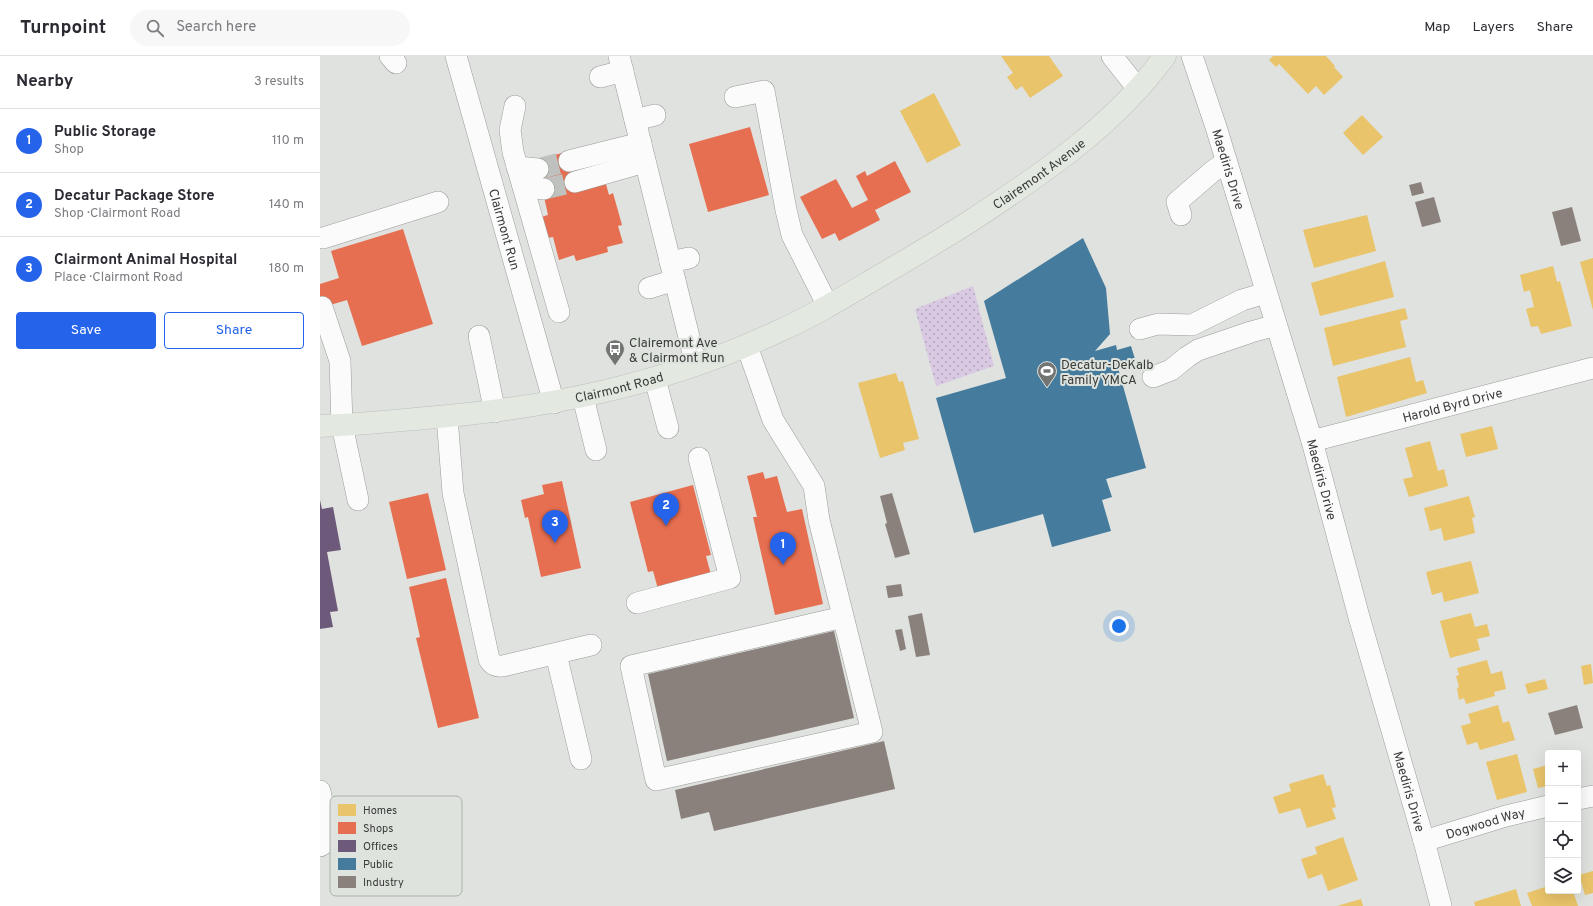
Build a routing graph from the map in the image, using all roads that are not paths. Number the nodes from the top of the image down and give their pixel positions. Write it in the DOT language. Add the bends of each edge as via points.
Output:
graph roads {
  1 [pos="456,56"];
  2 [pos="1112,56"];
  3 [pos="1165,56"];
  4 [pos="1192,56"];
  5 [pos="621,64"];
  6 [pos="600,77"];
  7 [pos="1138,90"];
  8 [pos="735,97"];
  9 [pos="515,106"];
  10 [pos="643,153"];
  11 [pos="1226,162"];
  12 [pos="572,171"];
  13 [pos="438,202"];
  14 [pos="1179,209"];
  15 [pos="324,238"];
  16 [pos="678,267"];
  17 [pos="894,268"];
  18 [pos="649,288"];
  19 [pos="1266,292"];
  20 [pos="828,306"];
  21 [pos="322,307"];
  22 [pos="559,312"];
  23 [pos="1276,326"];
  24 [pos="1140,329"];
  25 [pos="479,336"];
  26 [pos="747,346"];
  27 [pos="696,366"];
  28 [pos="1593,368"];
  29 [pos="1153,377"];
  30 [pos="655,379"];
  31 [pos="583,397"];
  32 [pos="554,403"];
  33 [pos="495,412"];
  34 [pos="447,417"];
  35 [pos="342,425"];
  36 [pos="320,426"];
  37 [pos="668,428"];
  38 [pos="1312,441"];
  39 [pos="596,450"];
  40 [pos="699,458"];
  41 [pos="358,500"];
  42 [pos="636,603"];
  43 [pos="843,617"];
  44 [pos="592,646"];
  45 [pos="556,654"];
  46 [pos="581,758"];
  47 [pos="320,791"];
  48 [pos="1593,796"];
  49 [pos="1581,798"];
  50 [pos="1545,807"];
  51 [pos="1424,841"];
  52 [pos="320,846"];
  53 [pos="1441,906"];
  1 -- 32 [label="street, Clairmont Run"];
  2 -- 7 [label="street"];
  3 -- 7 [label="main road, Clairemont Avenue"];
  4 -- 11 [label="street, Maediris Drive"];
  5 -- 6 [label="street"];
  5 -- 10 [label="street" via="645,118"];
  7 -- 17 [label="main road, Clairemont Avenue" via="1122,107 1052,166"];
  8 -- 20 [label="street" via="764,91 792,235"];
  9 -- 22 [label="street" via="510,130 531,178"];
  10 -- 12 [label="street"];
  10 -- 16 [label="street"];
  11 -- 14 [label="street" via="1213,171"];
  11 -- 19 [label="street, Maediris Drive"];
  13 -- 15 [label="street"];
  16 -- 18 [label="street"];
  16 -- 27 [label="street"];
  17 -- 20 [label="main road, Clairmont Road"];
  19 -- 23 [label="street, Maediris Drive"];
  19 -- 24 [label="street" via="1242,300 1192,325 1158,324"];
  20 -- 26 [label="main road, Clairmont Road"];
  21 -- 35 [label="street" via="340,361"];
  23 -- 29 [label="street" via="1198,350 1172,370"];
  23 -- 38 [label="street, Maediris Drive"];
  25 -- 33 [label="street"];
  26 -- 27 [label="main road, Clairmont Road"];
  26 -- 43 [label="street" via="773,420 814,486 819,520"];
  27 -- 30 [label="main road, Clairmont Road"];
  28 -- 38 [label="street, Harold Byrd Drive"];
  30 -- 31 [label="main road, Clairmont Road"];
  30 -- 37 [label="street"];
  31 -- 32 [label="main road, Clairmont Road"];
  31 -- 39 [label="street"];
  32 -- 33 [label="main road, Clairmont Road"];
  33 -- 34 [label="main road, Clairmont Road"];
  34 -- 35 [label="main road, Clairmont Road"];
  34 -- 45 [label="street" via="453,493 489,659 499,667"];
  35 -- 36 [label="main road, Clairmont Road"];
  35 -- 41 [label="street"];
  38 -- 51 [label="street, Maediris Drive" via="1359,617"];
  40 -- 42 [label="street" via="730,578"];
  43 -- 43 [label="street" via="872,732 656,780 631,666"];
  44 -- 45 [label="street"];
  45 -- 46 [label="street"];
  47 -- 52 [label="street" via="329,840"];
  48 -- 49 [label="street"];
  50 -- 51 [label="street, Dogwood Way"];
  51 -- 53 [label="street, Maediris Drive"];
}
